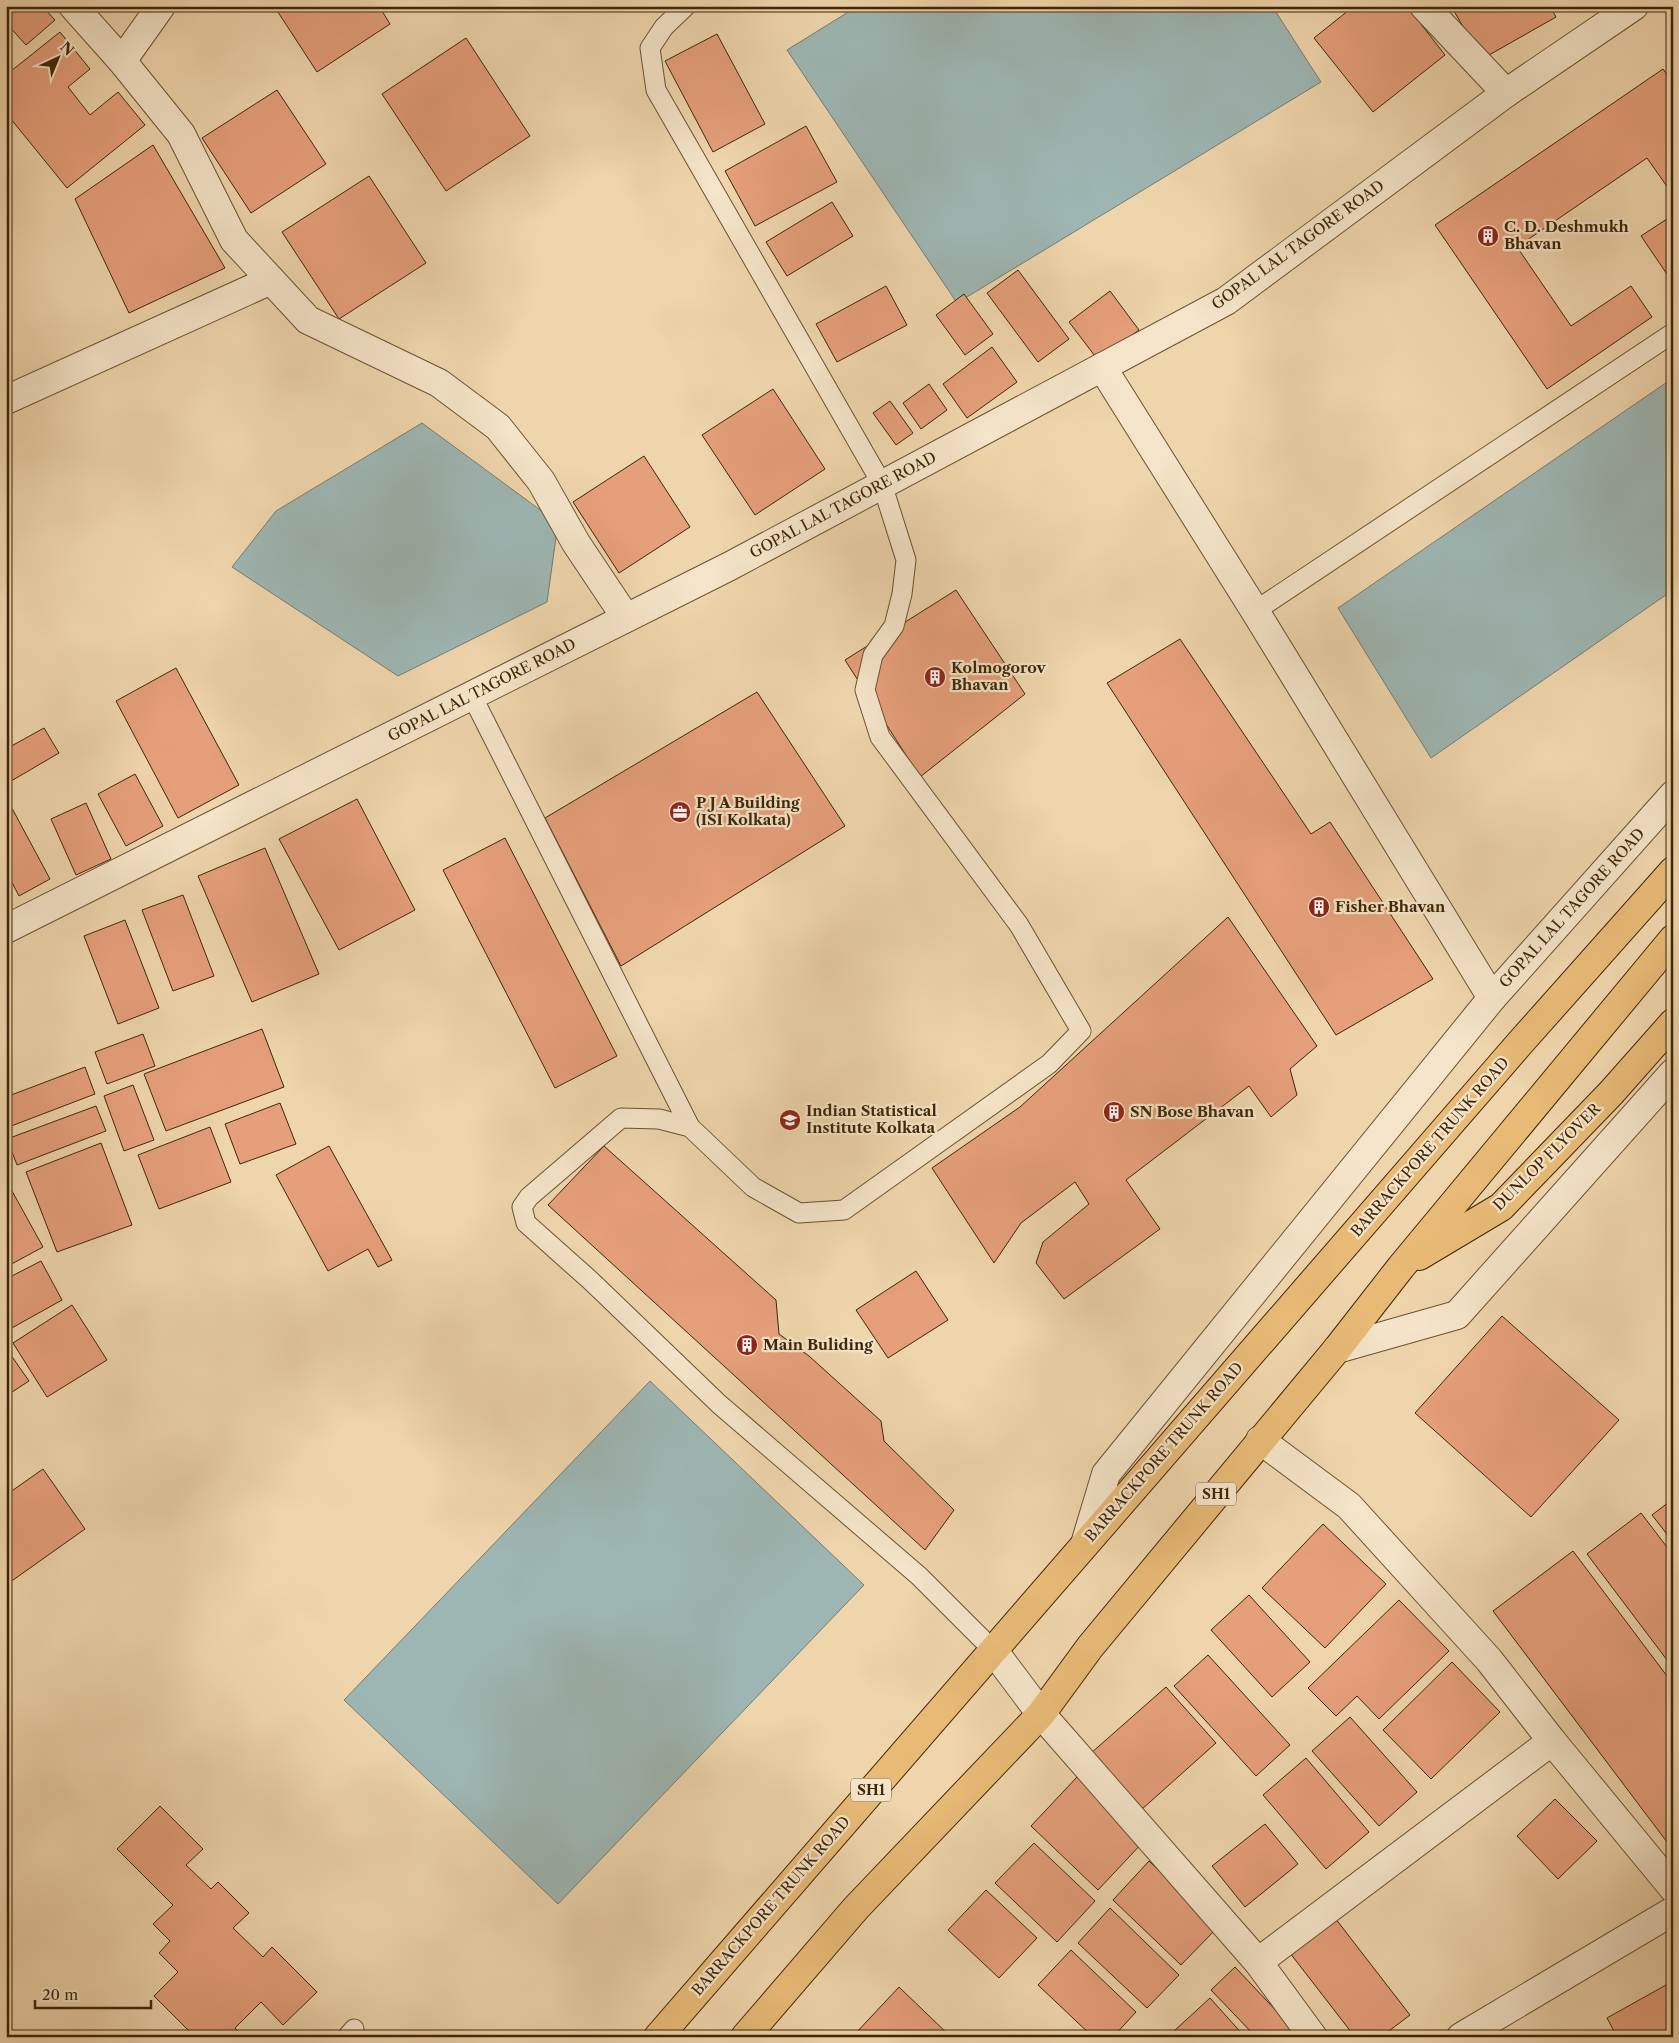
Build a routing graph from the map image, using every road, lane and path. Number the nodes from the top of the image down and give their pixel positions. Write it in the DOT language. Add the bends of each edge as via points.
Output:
graph roads {
  1 [pos="73,6"];
  2 [pos="160,6"];
  3 [pos="686,6"];
  4 [pos="1424,6"];
  5 [pos="1634,6"];
  6 [pos="122,61"];
  7 [pos="1506,92"];
  8 [pos="271,280"];
  9 [pos="1673,333"];
  10 [pos="1102,368"];
  11 [pos="6,400"];
  12 [pos="882,484"];
  13 [pos="1255,610"];
  14 [pos="626,618"];
  15 [pos="472,696"];
  16 [pos="1673,795"];
  17 [pos="1673,871"];
  18 [pos="6,929"];
  19 [pos="1673,939"];
  20 [pos="1492,998"];
  21 [pos="1673,1023"];
  22 [pos="1673,1073"];
  23 [pos="690,1127"];
  24 [pos="1401,1267"];
  25 [pos="1337,1349"];
  26 [pos="1260,1440"];
  27 [pos="1085,1544"];
  28 [pos="993,1650"];
  29 [pos="1041,1714"];
  30 [pos="1552,1741"];
  31 [pos="1673,1888"];
  32 [pos="1673,1911"];
  33 [pos="1258,1962"];
  34 [pos="658,2037"];
  35 [pos="745,2037"];
  36 [pos="1313,2037"];
  37 [pos="1461,2037"];
  1 -- 6 [label="street"];
  2 -- 6 [label="street"];
  3 -- 12 [label="lane" via="664,27 650,48 656,90"];
  4 -- 7 [label="street"];
  5 -- 7 [label="street, GOPAL LAL TAGORE ROAD"];
  6 -- 8 [label="street" via="181,134 234,240"];
  7 -- 10 [label="street, GOPAL LAL TAGORE ROAD" via="1226,301"];
  8 -- 11 [label="street"];
  8 -- 14 [label="street" via="308,320 439,383 498,427 541,481 576,543"];
  9 -- 13 [label="lane"];
  10 -- 12 [label="street, GOPAL LAL TAGORE ROAD"];
  10 -- 13 [label="street"];
  12 -- 14 [label="street, GOPAL LAL TAGORE ROAD"];
  12 -- 23 [label="lane" via="906,560 894,626 873,655 865,690 880,737 1019,925 1081,1031 1049,1064 844,1210 799,1212 752,1187"];
  13 -- 20 [label="street"];
  14 -- 15 [label="street, GOPAL LAL TAGORE ROAD"];
  15 -- 18 [label="street, GOPAL LAL TAGORE ROAD"];
  15 -- 23 [label="lane"];
  16 -- 20 [label="street, GOPAL LAL TAGORE ROAD"];
  17 -- 27 [label="main road, BARRACKPORE TRUNK ROAD / SH1"];
  19 -- 24 [label="main road, SH1"];
  20 -- 27 [label="street, GOPAL LAL TAGORE ROAD" via="1106,1474"];
  21 -- 24 [label="main road, DUNLOP FLYOVER" via="1611,1093 1501,1206"];
  22 -- 25 [label="street" via="1457,1315"];
  23 -- 28 [label="lane" via="659,1120 621,1118 529,1197 522,1207 526,1223 719,1404 920,1576"];
  24 -- 25 [label="main road, SH1"];
  25 -- 26 [label="main road, SH1"];
  26 -- 29 [label="main road, SH1" via="1090,1647"];
  26 -- 30 [label="street" via="1349,1506 1489,1660"];
  27 -- 28 [label="main road, BARRACKPORE TRUNK ROAD / SH1"];
  28 -- 29 [label="street"];
  28 -- 34 [label="main road, BARRACKPORE TRUNK ROAD / SH1"];
  29 -- 33 [label="street"];
  29 -- 35 [label="main road, SH1" via="856,1908"];
  30 -- 31 [label="street"];
  30 -- 33 [label="street"];
  32 -- 37 [label="street"];
  33 -- 36 [label="street"];
}
